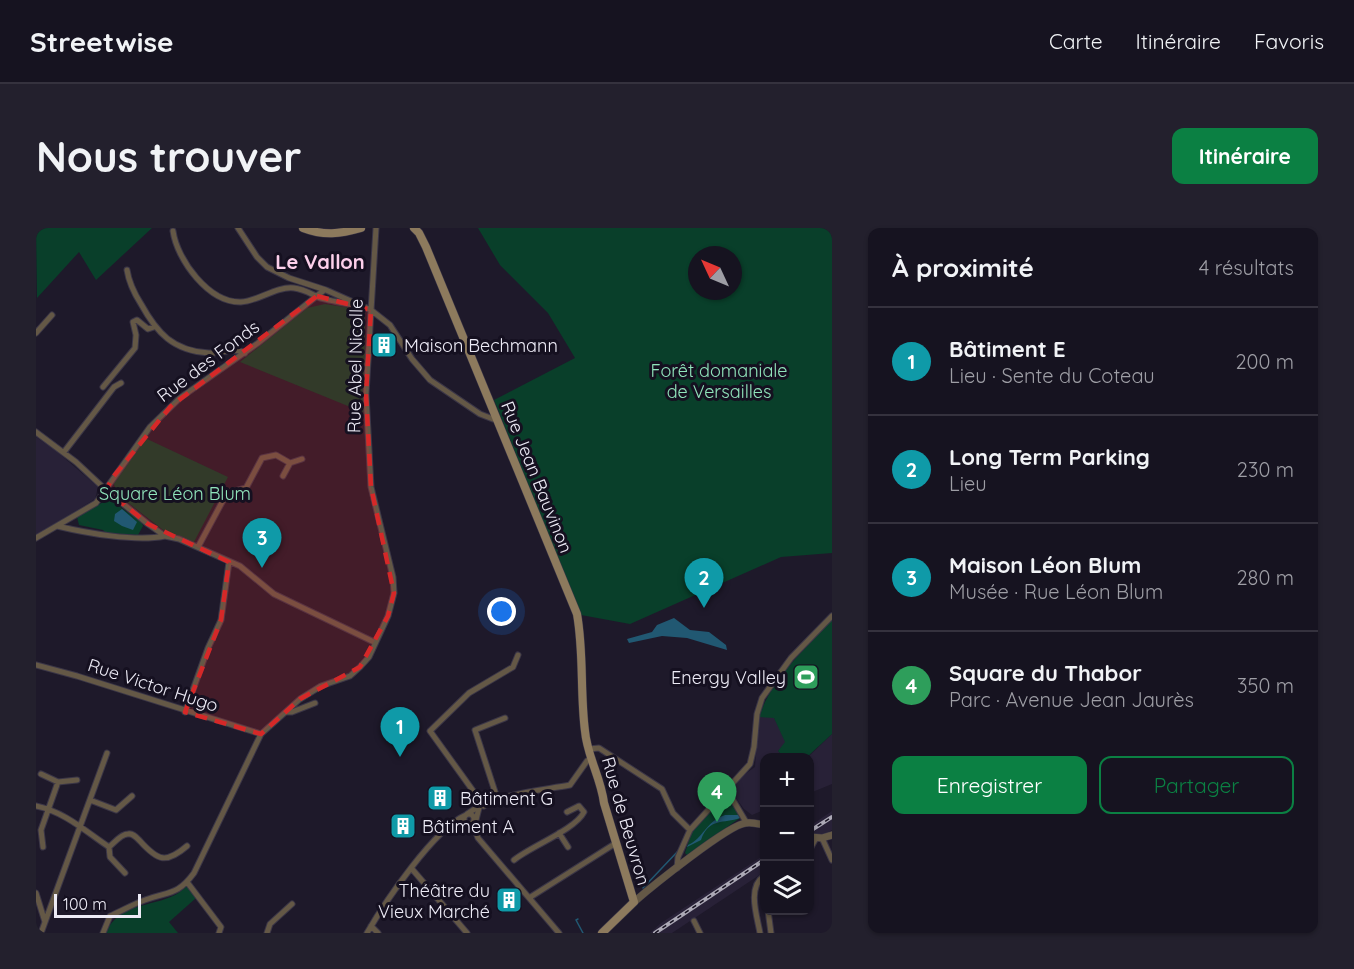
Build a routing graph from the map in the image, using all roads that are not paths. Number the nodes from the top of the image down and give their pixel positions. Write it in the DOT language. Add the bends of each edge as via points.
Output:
graph roads {
  1 [pos="238,228"];
  2 [pos="303,228"];
  3 [pos="361,228"];
  4 [pos="376,228"];
  5 [pos="414,228"];
  6 [pos="173,231"];
  7 [pos="127,270"];
  8 [pos="323,291"];
  9 [pos="317,296"];
  10 [pos="360,306"];
  11 [pos="371,310"];
  12 [pos="52,315"];
  13 [pos="154,327"];
  14 [pos="36,333"];
  15 [pos="245,353"];
  16 [pos="121,383"];
  17 [pos="103,387"];
  18 [pos="497,418"];
  19 [pos="36,432"];
  20 [pos="64,452"];
  21 [pos="302,459"];
  22 [pos="290,463"];
  23 [pos="283,476"];
  24 [pos="106,490"];
  25 [pos="74,516"];
  26 [pos="148,524"];
  27 [pos="57,526"];
  28 [pos="77,529"];
  29 [pos="165,536"];
  30 [pos="142,537"];
  31 [pos="36,538"];
  32 [pos="198,547"];
  33 [pos="229,562"];
  34 [pos="832,616"];
  35 [pos="374,642"];
  36 [pos="518,655"];
  37 [pos="36,665"];
  38 [pos="315,703"];
  39 [pos="185,712"];
  40 [pos="286,712"];
  41 [pos="504,718"];
  42 [pos="261,734"];
  43 [pos="589,749"];
  44 [pos="107,753"];
  45 [pos="592,758"];
  46 [pos="41,774"];
  47 [pos="77,780"];
  48 [pos="58,783"];
  49 [pos="727,790"];
  50 [pos="132,796"];
  51 [pos="90,800"];
  52 [pos="498,801"];
  53 [pos="36,806"];
  54 [pos="481,807"];
  55 [pos="48,809"];
  56 [pos="567,812"];
  57 [pos="466,817"];
  58 [pos="475,818"];
  59 [pos="746,822"];
  60 [pos="760,824"];
  61 [pos="80,825"];
  62 [pos="690,830"];
  63 [pos="559,833"];
  64 [pos="832,835"];
  65 [pos="816,837"];
  66 [pos="478,838"];
  67 [pos="616,843"];
  68 [pos="187,846"];
  69 [pos="43,847"];
  70 [pos="109,847"];
  71 [pos="568,847"];
  72 [pos="832,860"];
  73 [pos="676,868"];
  74 [pos="412,869"];
  75 [pos="504,869"];
  76 [pos="125,873"];
  77 [pos="760,878"];
  78 [pos="187,882"];
  79 [pos="36,893"];
  80 [pos="529,898"];
  81 [pos="634,902"];
  82 [pos="292,904"];
  83 [pos="769,915"];
  84 [pos="694,921"];
  85 [pos="45,922"];
  86 [pos="371,926"];
  87 [pos="605,932"];
  88 [pos="41,933"];
  89 [pos="103,933"];
  90 [pos="219,933"];
  91 [pos="267,933"];
  92 [pos="367,933"];
  93 [pos="378,933"];
  94 [pos="467,933"];
  95 [pos="559,933"];
  96 [pos="700,933"];
  97 [pos="760,933"];
  98 [pos="771,933"];
  1 -- 8 [label="street" via="267,267"];
  2 -- 3 [label="main road" via="332,234"];
  4 -- 11 [label="street, Rue Abel Nicolle"];
  5 -- 18 [label="main road, Rue Jean Bauvinon" via="426,247"];
  6 -- 9 [label="street" via="174,241 202,285 219,297 242,302 288,288"];
  7 -- 13 [label="street" via="128,282"];
  8 -- 9 [label="street, Rue des Fonds"];
  8 -- 10 [label="street"];
  9 -- 10 [label="street"];
  9 -- 15 [label="street, Rue des Fonds"];
  10 -- 11 [label="street"];
  11 -- 18 [label="street" via="390,325 430,380 480,414"];
  11 -- 35 [label="street, Rue Abel Nicolle" via="366,394 371,487 394,585 388,616"];
  12 -- 14 [label="street"];
  13 -- 15 [label="street" via="179,346 200,353"];
  13 -- 17 [label="street" via="148,329 137,320 133,322 135,348"];
  15 -- 24 [label="street, Rue des Fonds" via="165,411"];
  16 -- 20 [label="street"];
  18 -- 43 [label="main road, Rue Jean Bauvinon" via="577,614"];
  19 -- 20 [label="street"];
  20 -- 24 [label="street"];
  21 -- 22 [label="street"];
  22 -- 23 [label="street"];
  22 -- 32 [label="street" via="276,456 262,458 246,488 227,493"];
  24 -- 25 [label="street, Rue des Fonds" via="96,503"];
  24 -- 26 [label="street"];
  25 -- 27 [label="street, Rue des Fonds"];
  25 -- 28 [label="street"];
  26 -- 29 [label="street"];
  26 -- 30 [label="street"];
  27 -- 28 [label="street"];
  27 -- 31 [label="street, Rue des Fonds"];
  28 -- 30 [label="street"];
  29 -- 30 [label="street"];
  29 -- 32 [label="street"];
  32 -- 33 [label="street"];
  33 -- 35 [label="street" via="249,572 283,599"];
  33 -- 39 [label="street" via="221,620"];
  34 -- 49 [label="street" via="791,658 762,698 750,764"];
  35 -- 40 [label="street, Rue Abel Nicolle" via="369,657 350,675 321,686"];
  36 -- 54 [label="street" via="513,667 470,693 430,731"];
  37 -- 39 [label="street, Rue Victor Hugo"];
  38 -- 40 [label="street"];
  39 -- 42 [label="street, Rue Victor Hugo"];
  40 -- 42 [label="street, Rue Abel Nicolle"];
  41 -- 52 [label="street" via="475,729"];
  42 -- 78 [label="street"];
  43 -- 45 [label="main road, Rue de Beuvron"];
  43 -- 62 [label="street" via="599,748 662,789 673,813"];
  44 -- 51 [label="street"];
  45 -- 52 [label="street" via="570,784"];
  45 -- 67 [label="main road, Rue de Beuvron"];
  46 -- 48 [label="street"];
  47 -- 48 [label="street"];
  48 -- 55 [label="street"];
  49 -- 59 [label="street"];
  49 -- 62 [label="street"];
  50 -- 51 [label="street" via="116,810"];
  51 -- 61 [label="street"];
  52 -- 54 [label="street"];
  53 -- 55 [label="street"];
  54 -- 57 [label="street"];
  54 -- 58 [label="street"];
  55 -- 61 [label="street"];
  55 -- 69 [label="street" via="41,830"];
  56 -- 63 [label="street" via="579,806 584,812"];
  57 -- 58 [label="street" via="470,824"];
  57 -- 66 [label="street"];
  57 -- 74 [label="street" via="439,835"];
  58 -- 66 [label="street"];
  59 -- 60 [label="street"];
  59 -- 73 [label="street"];
  61 -- 70 [label="street"];
  61 -- 85 [label="street"];
  62 -- 73 [label="street"];
  63 -- 71 [label="street"];
  63 -- 75 [label="street"];
  64 -- 65 [label="street"];
  65 -- 72 [label="street"];
  66 -- 75 [label="street"];
  67 -- 80 [label="street"];
  67 -- 81 [label="main road, Rue de Beuvron"];
  68 -- 70 [label="street" via="166,859 129,833"];
  70 -- 76 [label="street" via="110,856"];
  73 -- 81 [label="street"];
  74 -- 86 [label="street"];
  74 -- 94 [label="street"];
  75 -- 80 [label="street"];
  77 -- 97 [label="street" via="754,890"];
  78 -- 89 [label="street" via="174,892 111,916"];
  78 -- 90 [label="street" via="220,927"];
  79 -- 85 [label="street"];
  80 -- 95 [label="street"];
  81 -- 87 [label="main road"];
  82 -- 91 [label="street" via="270,924"];
  83 -- 98 [label="street"];
  84 -- 96 [label="street"];
  85 -- 88 [label="street"];
  86 -- 92 [label="street"];
  86 -- 93 [label="street"];
}
